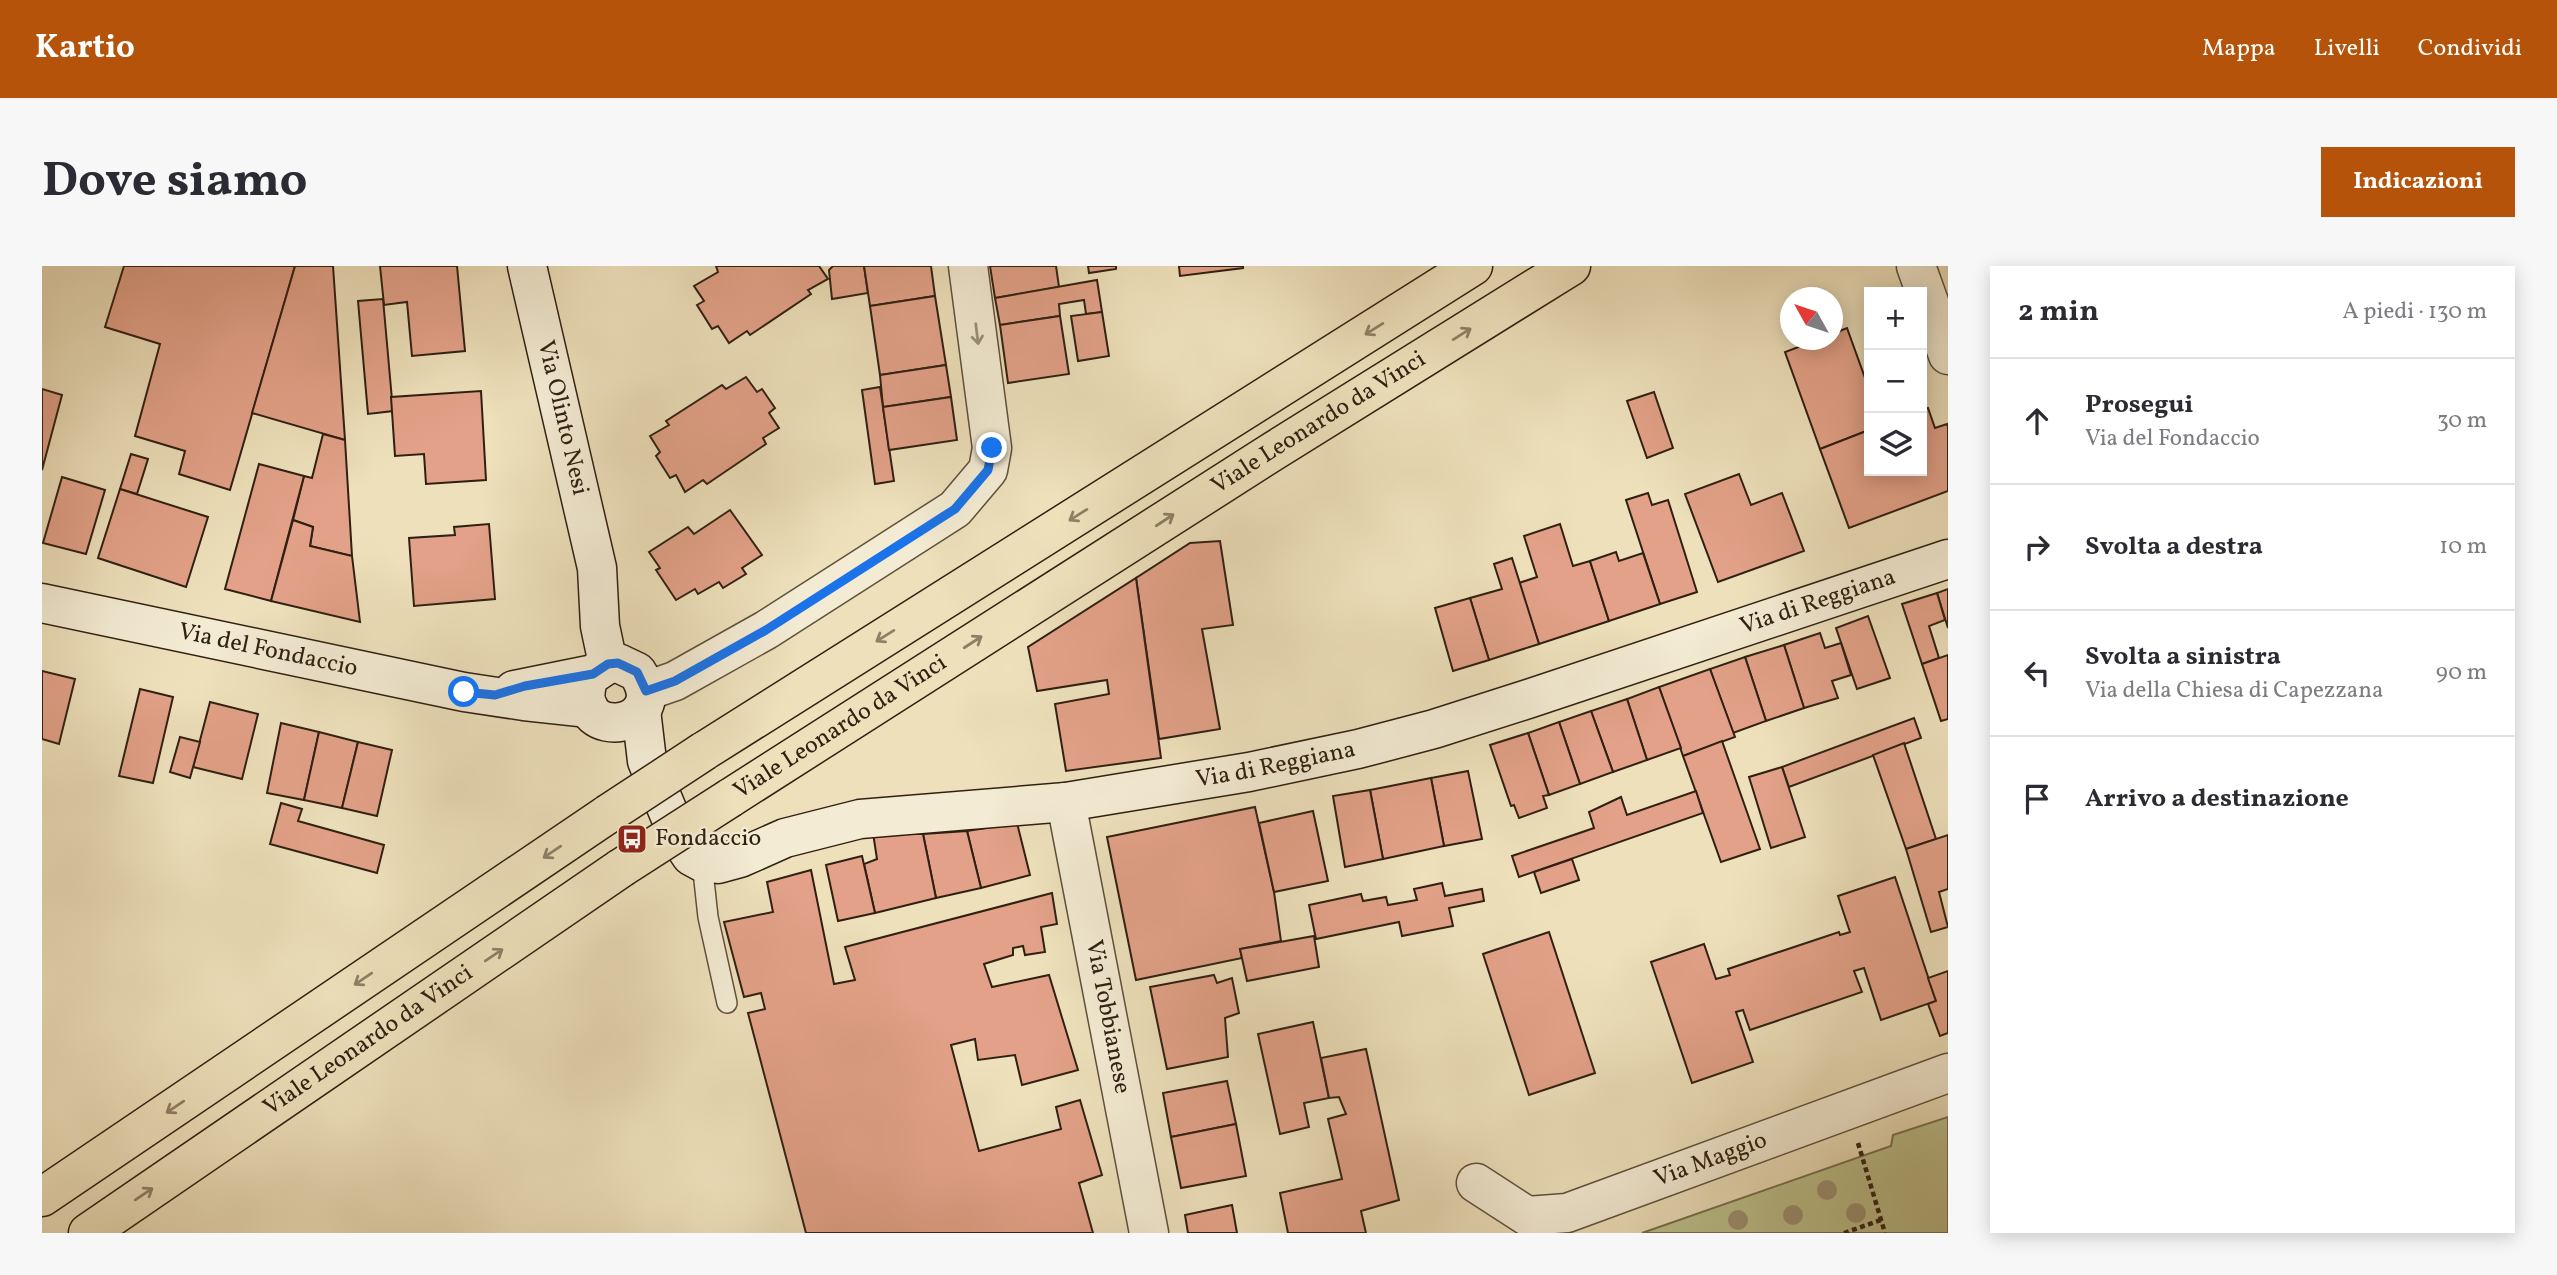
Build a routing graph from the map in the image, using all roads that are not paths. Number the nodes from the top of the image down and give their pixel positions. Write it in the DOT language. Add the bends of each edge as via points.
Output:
graph roads {
  1 [pos="527,266"];
  2 [pos="968,266"];
  3 [pos="1473,266"];
  4 [pos="1571,266"];
  5 [pos="1916,266"];
  6 [pos="1948,355"];
  7 [pos="1948,559"];
  8 [pos="42,603"];
  9 [pos="616,691"];
  10 [pos="1066,802"];
  11 [pos="702,862"];
  12 [pos="727,1003"];
  13 [pos="1948,1073"];
  14 [pos="1476,1183"];
  15 [pos="42,1196"];
  16 [pos="88,1233"];
  17 [pos="1149,1233"];
  1 -- 9 [label="street, Via Olinto Nesi" via="597,568 609,589 626,646"];
  2 -- 9 [label="street, Via del Fondaccio, one-way" via="992,448 988,470 974,489 955,509 766,630 675,681"];
  3 -- 15 [label="highway, Viale Leonardo da Vinci, one-way, bridge" via="704,751"];
  16 -- 4 [label="highway, Viale Leonardo da Vinci, one-way, bridge" via="621,868"];
  5 -- 6 [label="street"];
  7 -- 10 [label="street, Via di Reggiana" via="1434,729 1249,772"];
  8 -- 9 [label="street, Via del Fondaccio" via="464,692 495,695 536,684"];
  9 -- 11 [label="street" via="684,847"];
  10 -- 11 [label="street, Via di Reggiana" via="860,819 785,838 718,864"];
  10 -- 17 [label="street, Via Tobbianese"];
  11 -- 12 [label="lane" via="708,917"];
  13 -- 14 [label="street, Via Maggio" via="1567,1213 1527,1216"];
}
